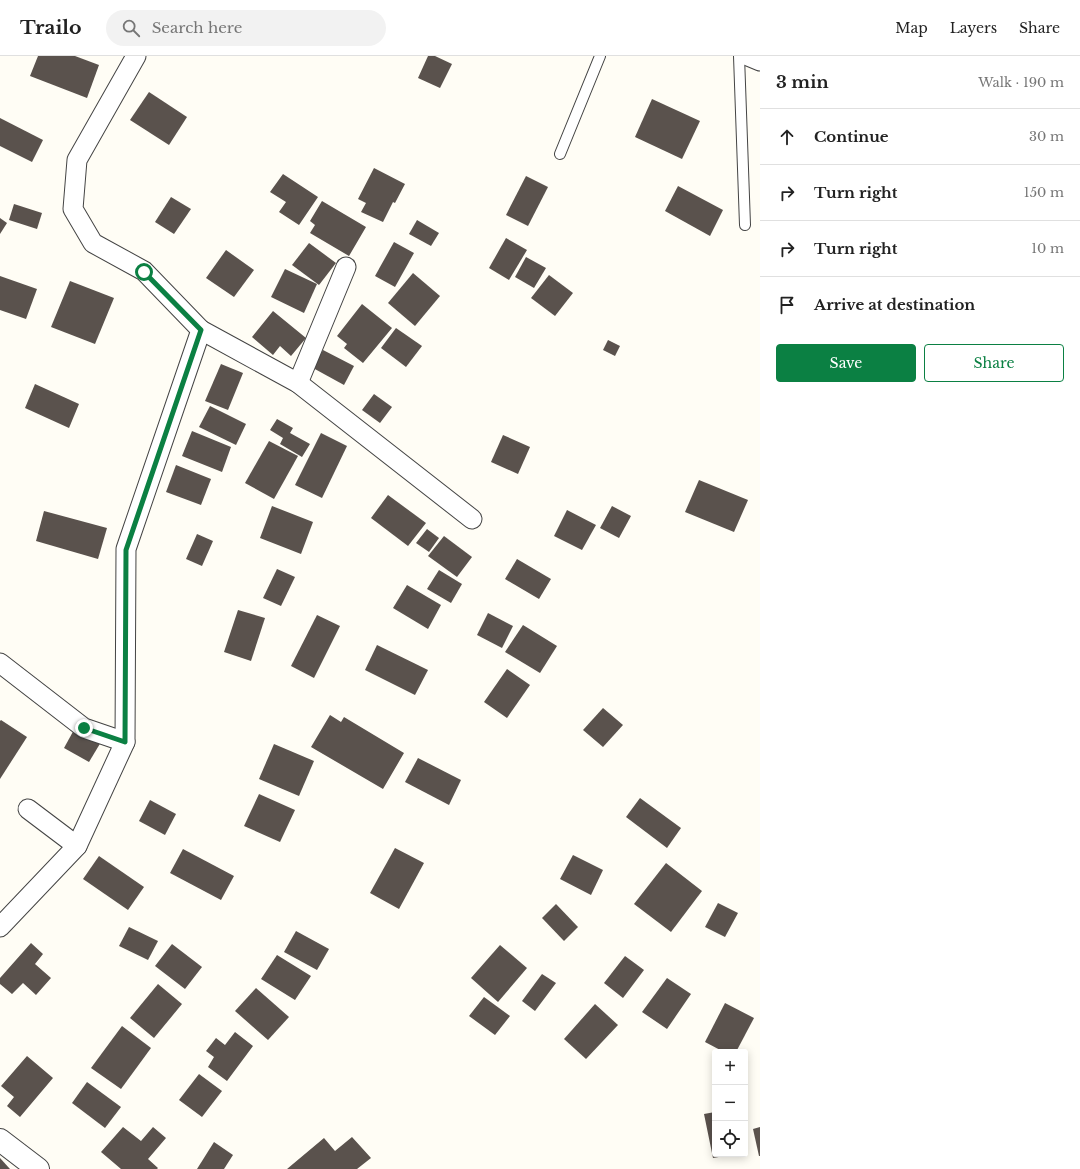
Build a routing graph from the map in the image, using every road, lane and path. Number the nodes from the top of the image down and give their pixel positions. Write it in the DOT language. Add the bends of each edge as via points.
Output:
graph roads {
  1 [pos="136,56"];
  2 [pos="600,56"];
  3 [pos="739,56"];
  4 [pos="748,56"];
  5 [pos="760,61"];
  6 [pos="560,154"];
  7 [pos="745,225"];
  8 [pos="346,267"];
  9 [pos="201,330"];
  10 [pos="298,383"];
  11 [pos="472,519"];
  12 [pos="0,663"];
  13 [pos="125,742"];
  14 [pos="28,809"];
  15 [pos="77,846"];
  16 [pos="0,927"];
  17 [pos="0,1140"];
  18 [pos="38,1169"];
  1 -- 9 [label="street" via="77,160 73,209 93,243 144,272"];
  2 -- 6 [label="lane"];
  3 -- 7 [label="lane"];
  4 -- 5 [label="street"];
  8 -- 10 [label="street"];
  9 -- 10 [label="street"];
  9 -- 13 [label="street" via="126,550"];
  10 -- 11 [label="street"];
  12 -- 13 [label="street" via="84,728"];
  13 -- 15 [label="street"];
  14 -- 15 [label="street"];
  15 -- 16 [label="street"];
  17 -- 18 [label="street"];
}
